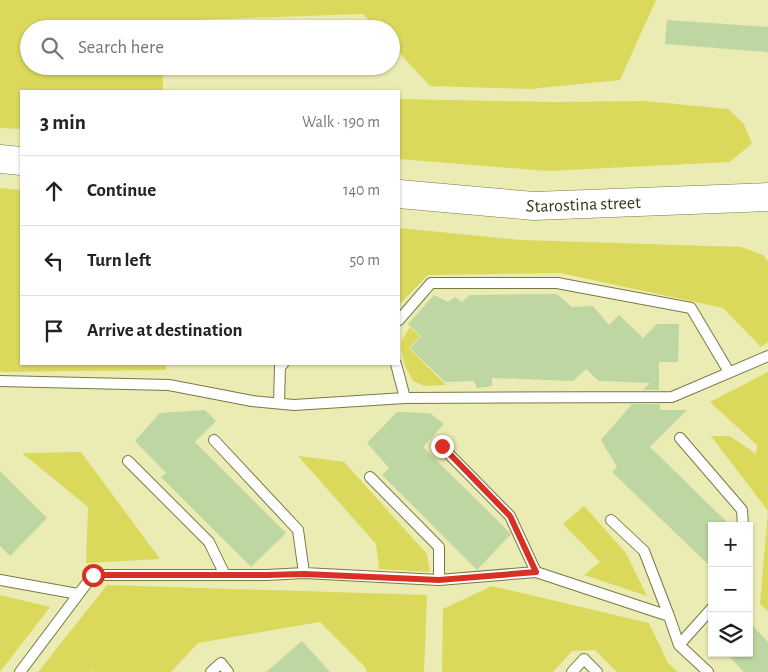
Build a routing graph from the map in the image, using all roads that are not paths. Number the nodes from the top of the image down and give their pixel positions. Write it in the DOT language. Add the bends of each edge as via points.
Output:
graph roads {
  1 [pos="0,159"];
  2 [pos="20,161"];
  3 [pos="400,194"];
  4 [pos="768,197"];
  5 [pos="400,319"];
  6 [pos="768,356"];
  7 [pos="282,365"];
  8 [pos="396,365"];
  9 [pos="729,372"];
  10 [pos="0,381"];
  11 [pos="405,398"];
  12 [pos="279,403"];
  13 [pos="680,438"];
  14 [pos="214,440"];
  15 [pos="442,446"];
  16 [pos="128,462"];
  17 [pos="370,477"];
  18 [pos="611,520"];
  19 [pos="743,522"];
  20 [pos="536,572"];
  21 [pos="304,574"];
  22 [pos="225,575"];
  23 [pos="0,580"];
  24 [pos="439,580"];
  25 [pos="78,594"];
  26 [pos="708,612"];
  27 [pos="669,616"];
  28 [pos="679,645"];
  29 [pos="20,672"];
  30 [pos="212,672"];
  31 [pos="228,672"];
  32 [pos="572,672"];
  33 [pos="597,672"];
  34 [pos="708,672"];
  1 -- 2 [label="main road"];
  3 -- 4 [label="main road, Starostina street" via="534,206"];
  5 -- 9 [label="lane" via="431,283 557,283 691,308"];
  6 -- 9 [label="lane"];
  7 -- 12 [label="lane"];
  8 -- 11 [label="lane"];
  9 -- 11 [label="lane" via="672,397"];
  10 -- 12 [label="lane" via="169,385"];
  11 -- 12 [label="lane" via="294,405"];
  13 -- 19 [label="lane" via="742,510"];
  14 -- 21 [label="lane" via="298,530"];
  15 -- 20 [label="lane" via="510,516"];
  16 -- 22 [label="lane" via="209,542"];
  17 -- 24 [label="lane" via="439,547"];
  18 -- 27 [label="lane" via="644,551"];
  20 -- 24 [label="lane"];
  20 -- 27 [label="lane"];
  21 -- 22 [label="lane"];
  21 -- 24 [label="lane"];
  22 -- 25 [label="lane" via="93,575"];
  23 -- 25 [label="lane"];
  25 -- 29 [label="lane"];
  26 -- 28 [label="lane"];
  27 -- 28 [label="lane"];
  28 -- 34 [label="lane"];
  30 -- 31 [label="lane" via="220,663"];
  32 -- 33 [label="lane" via="584,659"];
}
